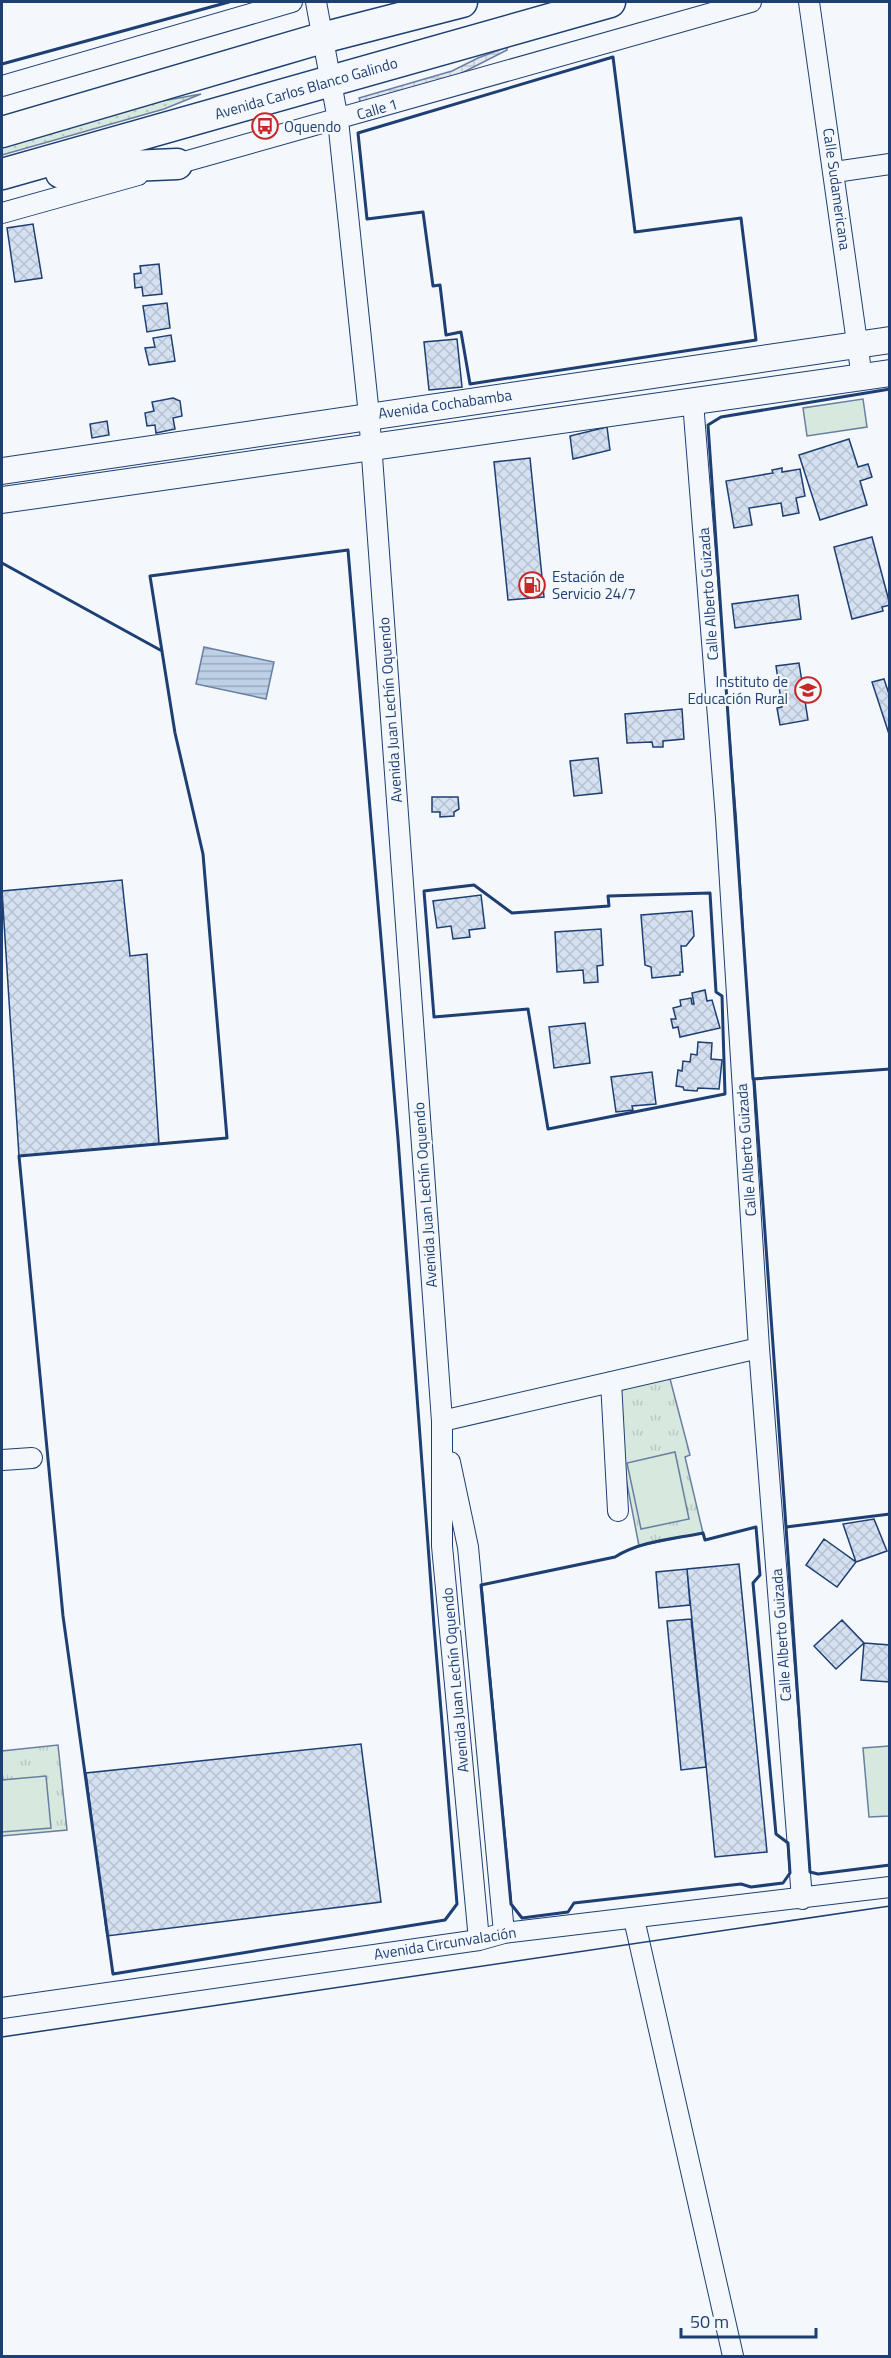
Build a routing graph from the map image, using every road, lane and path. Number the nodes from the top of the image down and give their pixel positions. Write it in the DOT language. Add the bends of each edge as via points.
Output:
graph roads {
  1 [pos="292,2"];
  2 [pos="316,2"];
  3 [pos="462,2"];
  4 [pos="610,2"];
  5 [pos="751,2"];
  6 [pos="809,2"];
  7 [pos="322,38"];
  8 [pos="330,81"];
  9 [pos="2,86"];
  10 [pos="338,120"];
  11 [pos="2,131"];
  12 [pos="177,164"];
  13 [pos="890,164"];
  14 [pos="835,172"];
  15 [pos="2,174"];
  16 [pos="2,182"];
  17 [pos="2,213"];
  18 [pos="890,340"];
  19 [pos="858,345"];
  20 [pos="890,373"];
  21 [pos="862,378"];
  22 [pos="693,402"];
  23 [pos="369,415"];
  24 [pos="371,447"];
  25 [pos="2,471"];
  26 [pos="2,500"];
  27 [pos="759,1348"];
  28 [pos="610,1382"];
  29 [pos="442,1421"];
  30 [pos="32,1458"];
  31 [pos="2,1460"];
  32 [pos="618,1511"];
  33 [pos="890,1887"];
  34 [pos="802,1899"];
  35 [pos="634,1919"];
  36 [pos="504,1933"];
  37 [pos="479,1940"];
  38 [pos="2,2008"];
  39 [pos="733,2356"];
  1 -- 9 [label="street"];
  2 -- 7 [label="street, Avenida Juan Lechín Oquendo"];
  3 -- 7 [label="highway"];
  4 -- 8 [label="highway, Avenida Carlos Blanco Galindo"];
  5 -- 10 [label="street, Calle 1"];
  6 -- 14 [label="street, Calle Sudamericana"];
  7 -- 8 [label="street, Avenida Juan Lechín Oquendo"];
  7 -- 11 [label="highway"];
  8 -- 10 [label="street, Avenida Juan Lechín Oquendo"];
  8 -- 15 [label="highway, Avenida Carlos Blanco Galindo"];
  10 -- 12 [label="street, Calle 1"];
  10 -- 23 [label="street, Avenida Juan Lechín Oquendo"];
  12 -- 16 [label="highway" via="108,167"];
  12 -- 17 [label="street, Calle 1"];
  13 -- 14 [label="street"];
  14 -- 19 [label="street, Calle Sudamericana"];
  18 -- 19 [label="main road, Avenida Cochabamba"];
  19 -- 21 [label="street, Calle Sudamericana"];
  19 -- 23 [label="main road, Avenida Cochabamba"];
  20 -- 21 [label="main road"];
  21 -- 22 [label="main road"];
  22 -- 24 [label="main road"];
  22 -- 27 [label="street, Calle Alberto Guizada" via="726,818"];
  23 -- 24 [label="street, Avenida Juan Lechín Oquendo"];
  23 -- 25 [label="main road, Avenida Cochabamba"];
  24 -- 26 [label="main road"];
  24 -- 29 [label="street, Avenida Juan Lechín Oquendo"];
  27 -- 28 [label="street"];
  27 -- 34 [label="street, Calle Alberto Guizada"];
  28 -- 29 [label="street"];
  28 -- 32 [label="street"];
  29 -- 36 [label="street, Avenida Juan Lechín Oquendo" via="468,1546"];
  29 -- 37 [label="street, Avenida Juan Lechín Oquendo" via="442,1546"];
  30 -- 31 [label="street"];
  33 -- 34 [label="street, Avenida Circunvalación"];
  34 -- 35 [label="street, Avenida Circunvalación"];
  35 -- 36 [label="street, Avenida Circunvalación"];
  35 -- 39 [label="street"];
  36 -- 37 [label="street, Avenida Circunvalación"];
  37 -- 38 [label="street, Avenida Circunvalación"];
}
